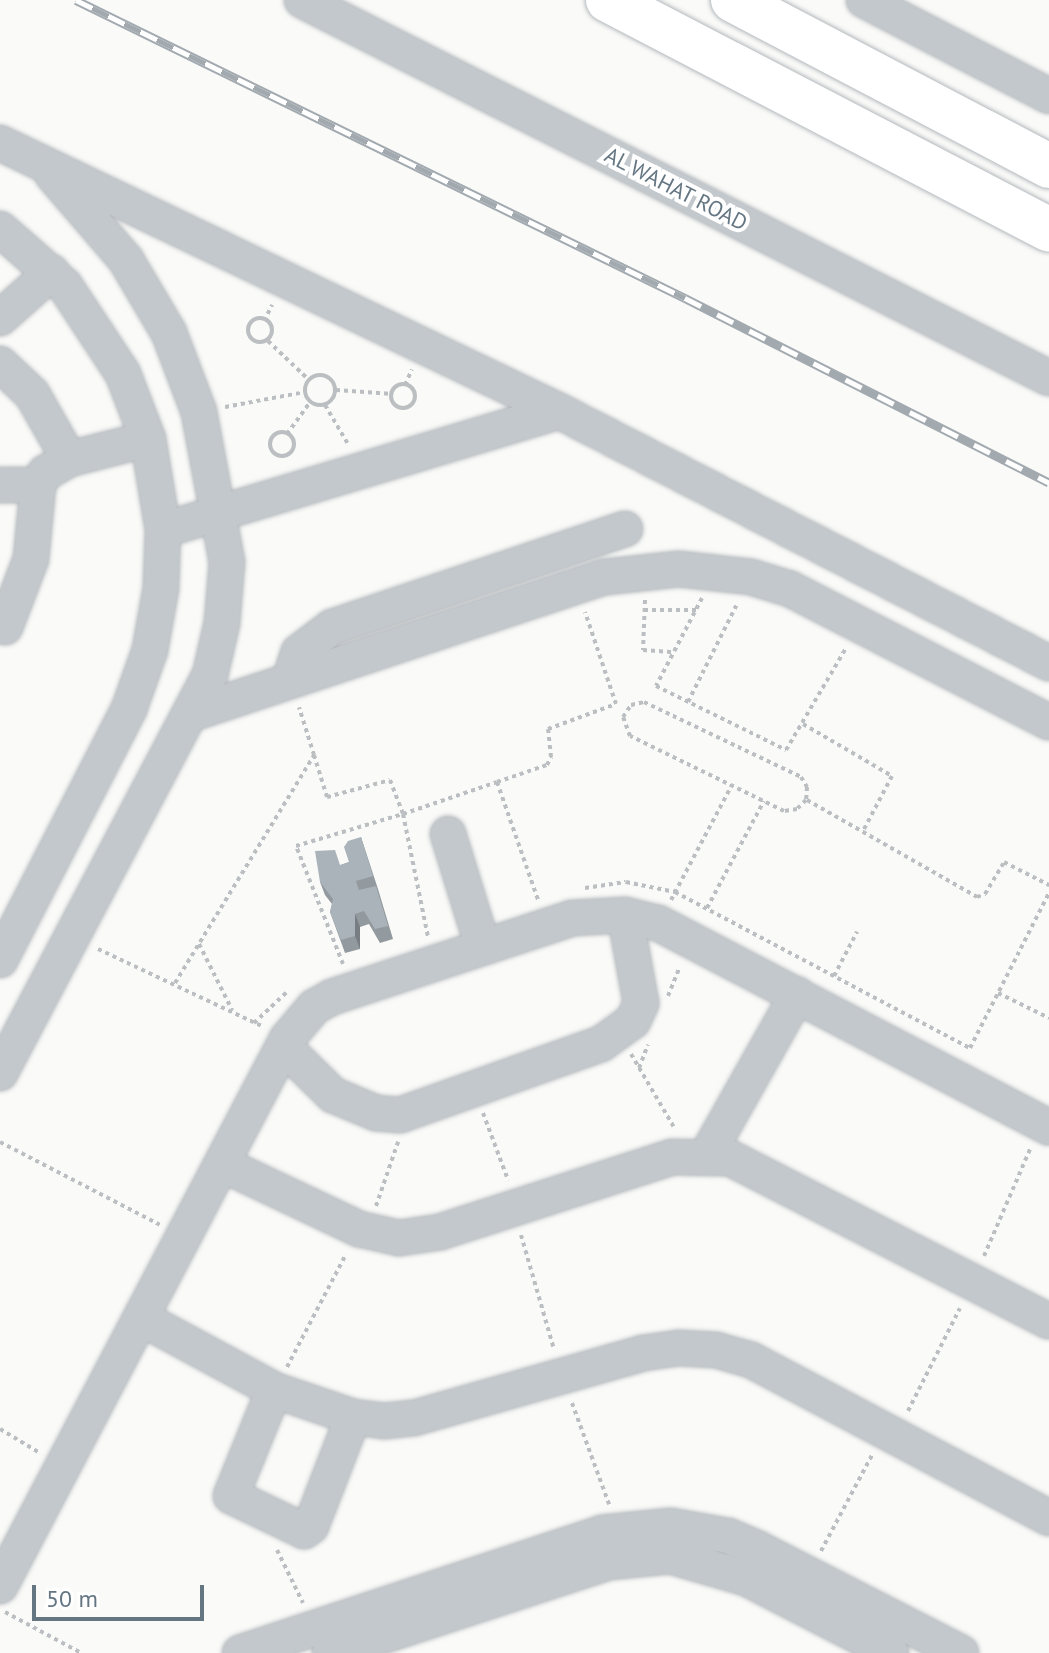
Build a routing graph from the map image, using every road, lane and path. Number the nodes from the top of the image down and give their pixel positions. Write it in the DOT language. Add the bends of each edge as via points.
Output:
graph roads {
  1 [pos="302,0"];
  2 [pos="608,0"];
  3 [pos="733,0"];
  4 [pos="864,0"];
  5 [pos="1049,96"];
  6 [pos="0,143"];
  7 [pos="43,164"];
  8 [pos="1049,166"];
  9 [pos="0,229"];
  10 [pos="1049,230"];
  11 [pos="52,272"];
  12 [pos="0,318"];
  13 [pos="268,341"];
  14 [pos="0,364"];
  15 [pos="1049,378"];
  16 [pos="309,380"];
  17 [pos="335,390"];
  18 [pos="305,392"];
  19 [pos="393,394"];
  20 [pos="310,402"];
  21 [pos="325,405"];
  22 [pos="559,411"];
  23 [pos="199,412"];
  24 [pos="287,434"];
  25 [pos="148,439"];
  26 [pos="69,459"];
  27 [pos="363,469"];
  28 [pos="0,485"];
  29 [pos="38,485"];
  30 [pos="220,513"];
  31 [pos="625,529"];
  32 [pos="163,530"];
  33 [pos="856,563"];
  34 [pos="646,570"];
  35 [pos="716,571"];
  36 [pos="751,577"];
  37 [pos="576,586"];
  38 [pos="644,610"];
  39 [pos="696,610"];
  40 [pos="846,616"];
  41 [pos="5,627"];
  42 [pos="674,652"];
  43 [pos="1049,663"];
  44 [pos="290,679"];
  45 [pos="688,702"];
  46 [pos="616,704"];
  47 [pos="626,710"];
  48 [pos="193,713"];
  49 [pos="1049,722"];
  50 [pos="803,724"];
  51 [pos="497,782"];
  52 [pos="732,785"];
  53 [pos="806,800"];
  54 [pos="764,801"];
  55 [pos="863,831"];
  56 [pos="448,834"];
  57 [pos="1049,885"];
  58 [pos="1049,893"];
  59 [pos="625,915"];
  60 [pos="658,923"];
  61 [pos="857,932"];
  62 [pos="74,937"];
  63 [pos="691,940"];
  64 [pos="425,942"];
  65 [pos="199,944"];
  66 [pos="483,947"];
  67 [pos="3,954"];
  68 [pos="354,971"];
  69 [pos="52,973"];
  70 [pos="175,983"];
  71 [pos="998,993"];
  72 [pos="808,1001"];
  73 [pos="233,1012"];
  74 [pos="1049,1018"];
  75 [pos="619,1035"];
  76 [pos="286,1043"];
  77 [pos="0,1073"];
  78 [pos="955,1078"];
  79 [pos="474,1089"];
  80 [pos="408,1112"];
  81 [pos="1046,1118"];
  82 [pos="0,1142"];
  83 [pos="699,1155"];
  84 [pos="222,1164"];
  85 [pos="515,1205"];
  86 [pos="364,1230"];
  87 [pos="184,1237"];
  88 [pos="141,1318"];
  89 [pos="1049,1321"];
  90 [pos="561,1376"];
  91 [pos="274,1390"];
  92 [pos="353,1417"];
  93 [pos="0,1429"];
  94 [pos="886,1429"];
  95 [pos="63,1467"];
  96 [pos="265,1514"];
  97 [pos="1049,1518"];
  98 [pos="619,1529"];
  99 [pos="809,1575"];
  100 [pos="0,1586"];
  101 [pos="492,1586"];
  102 [pos="0,1609"];
  103 [pos="325,1640"];
  104 [pos="940,1648"];
  105 [pos="81,1653"];
  106 [pos="240,1653"];
  107 [pos="891,1653"];
  1 -- 15 [label="street, AL WAHAT ROAD"];
  2 -- 10 [label="highway"];
  3 -- 8 [label="highway"];
  4 -- 5 [label="street"];
  6 -- 7 [label="street"];
  7 -- 22 [label="street"];
  7 -- 23 [label="street" via="126,260 169,333"];
  9 -- 11 [label="street"];
  11 -- 12 [label="street"];
  11 -- 25 [label="street" via="110,351"];
  13 -- 13 [label="path" via="273,323 253,318 248,336"];
  13 -- 16 [label="path"];
  14 -- 26 [label="street" via="32,394"];
  16 -- 17 [label="path" via="325,376"];
  16 -- 18 [label="path"];
  17 -- 19 [label="path"];
  17 -- 21 [label="path"];
  18 -- 20 [label="path"];
  18 -- 23 [label="path"];
  19 -- 19 [label="path" via="391,405 411,408 415,387 396,383"];
  20 -- 21 [label="path"];
  20 -- 24 [label="path"];
  21 -- 27 [label="path"];
  22 -- 27 [label="street"];
  22 -- 33 [label="street"];
  23 -- 30 [label="street"];
  24 -- 24 [label="path" via="275,431 269,452 289,458 295,437"];
  25 -- 26 [label="street"];
  25 -- 32 [label="street"];
  26 -- 29 [label="street" via="45,473"];
  27 -- 30 [label="street"];
  28 -- 29 [label="street"];
  29 -- 41 [label="street" via="31,559"];
  30 -- 32 [label="street"];
  30 -- 48 [label="street" via="227,562 222,623 210,675"];
  31 -- 44 [label="street" via="319,632 299,652"];
  32 -- 67 [label="street" via="161,588 150,650 129,709"];
  33 -- 40 [label="street"];
  33 -- 43 [label="street"];
  34 -- 35 [label="street"];
  34 -- 37 [label="street"];
  34 -- 38 [label="path"];
  35 -- 36 [label="street"];
  35 -- 39 [label="path"];
  36 -- 40 [label="street"];
  36 -- 45 [label="path"];
  37 -- 44 [label="street"];
  37 -- 46 [label="path"];
  38 -- 39 [label="path"];
  38 -- 42 [label="path" via="643,650"];
  39 -- 42 [label="path"];
  40 -- 49 [label="street"];
  40 -- 50 [label="path"];
  42 -- 45 [label="path" via="656,686"];
  44 -- 48 [label="street"];
  44 -- 65 [label="path" via="314,755"];
  45 -- 50 [label="path" via="786,750"];
  46 -- 47 [label="path"];
  46 -- 51 [label="path" via="548,729 547,765"];
  47 -- 52 [label="path" via="622,724 630,736"];
  47 -- 53 [label="path" via="644,702 801,777"];
  48 -- 62 [label="street"];
  50 -- 55 [label="path" via="892,776"];
  52 -- 54 [label="path"];
  52 -- 60 [label="path"];
  53 -- 54 [label="path" via="791,811"];
  53 -- 55 [label="path"];
  54 -- 63 [label="path"];
  55 -- 57 [label="path" via="977,897 985,894 1004,862"];
  56 -- 66 [label="street"];
  58 -- 71 [label="path"];
  59 -- 60 [label="street"];
  59 -- 66 [label="street" via="572,918"];
  59 -- 75 [label="street" via="641,1003"];
  60 -- 63 [label="street"];
  61 -- 72 [label="path"];
  62 -- 69 [label="street"];
  62 -- 70 [label="path"];
  63 -- 72 [label="street"];
  64 -- 68 [label="path" via="429,935 403,814 294,847"];
  65 -- 70 [label="path"];
  65 -- 73 [label="path"];
  66 -- 68 [label="street"];
  67 -- 69 [label="street"];
  68 -- 76 [label="street" via="314,1007"];
  69 -- 77 [label="street"];
  70 -- 73 [label="path"];
  71 -- 74 [label="path"];
  71 -- 78 [label="path"];
  72 -- 78 [label="street"];
  72 -- 83 [label="street"];
  73 -- 76 [label="path"];
  75 -- 79 [label="street"];
  75 -- 83 [label="path"];
  76 -- 80 [label="street" via="333,1095 376,1113"];
  76 -- 84 [label="street"];
  78 -- 81 [label="street"];
  79 -- 80 [label="street"];
  79 -- 85 [label="path"];
  80 -- 86 [label="path"];
  82 -- 87 [label="path"];
  83 -- 85 [label="street"];
  83 -- 89 [label="street" via="752,1166"];
  84 -- 86 [label="street"];
  84 -- 87 [label="street"];
  85 -- 86 [label="street" via="440,1232 399,1238"];
  85 -- 90 [label="path"];
  86 -- 91 [label="path"];
  87 -- 88 [label="street"];
  88 -- 91 [label="street"];
  88 -- 95 [label="street"];
  90 -- 92 [label="street" via="414,1418"];
  90 -- 94 [label="street" via="643,1353 716,1350 751,1360"];
  90 -- 98 [label="path"];
  91 -- 92 [label="street"];
  91 -- 96 [label="street" via="231,1496"];
  92 -- 96 [label="street" via="309,1530"];
  93 -- 95 [label="path"];
  94 -- 97 [label="street"];
  94 -- 99 [label="path"];
  95 -- 100 [label="street"];
  96 -- 103 [label="path" via="296,1592"];
  98 -- 99 [label="street" via="701,1529"];
  98 -- 101 [label="street"];
  99 -- 104 [label="street"];
  101 -- 103 [label="street"];
  101 -- 107 [label="street" via="608,1562 670,1556 746,1578"];
  102 -- 105 [label="path"];
  103 -- 106 [label="street"];
}
